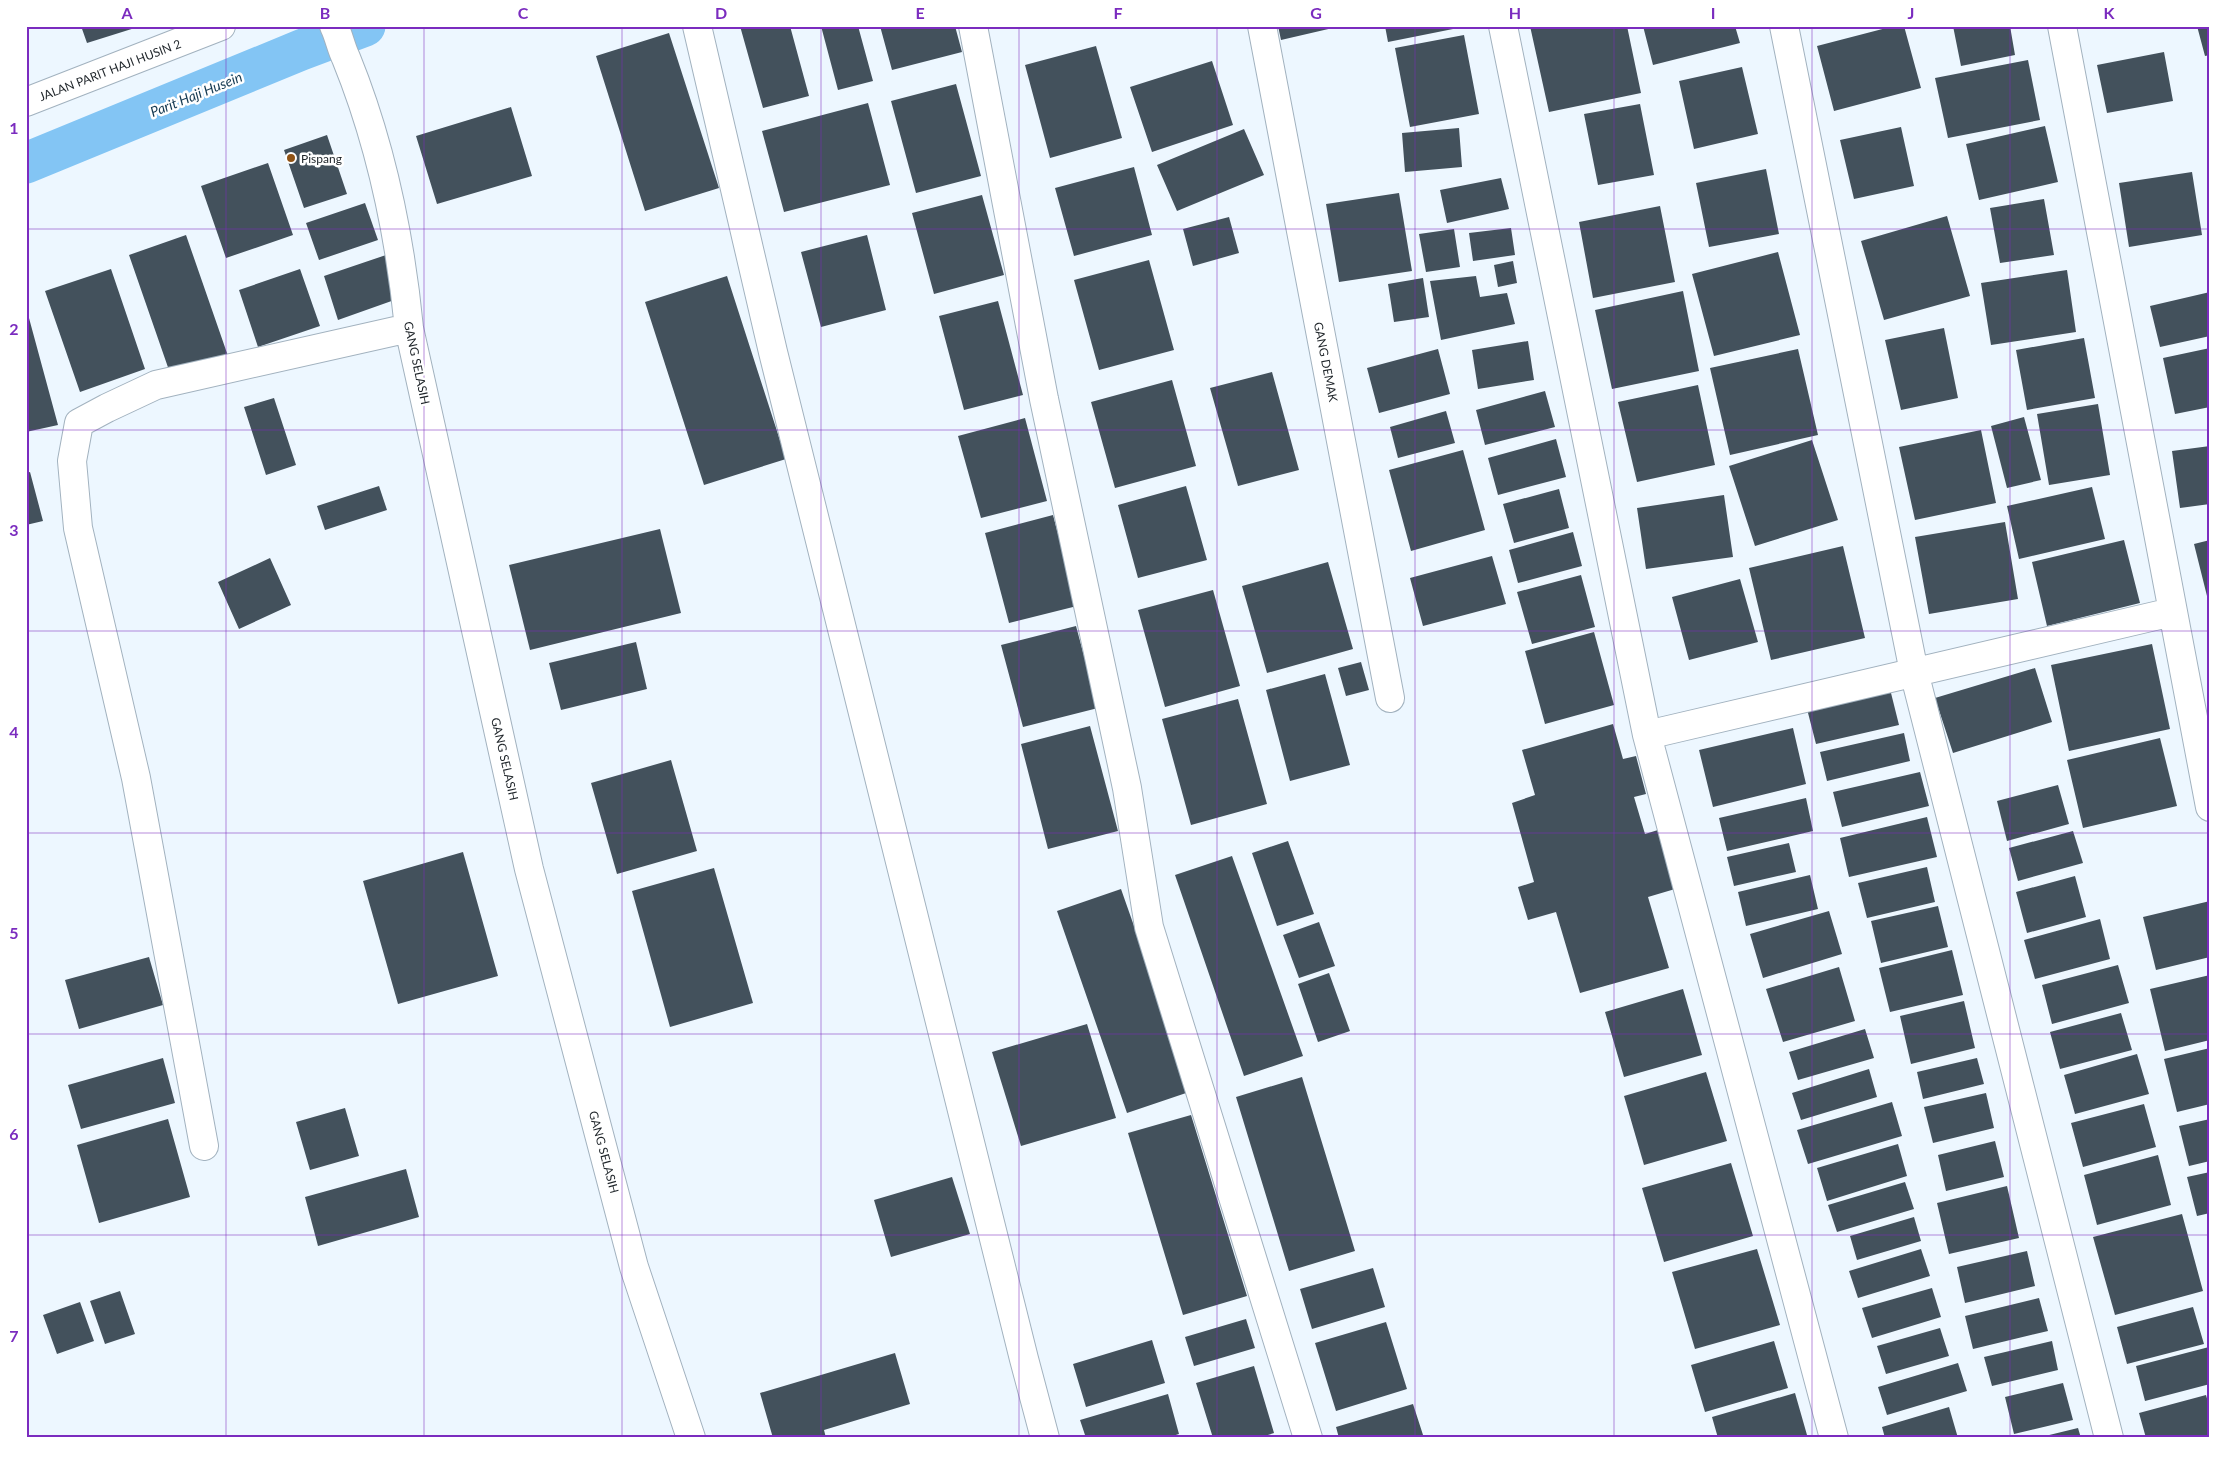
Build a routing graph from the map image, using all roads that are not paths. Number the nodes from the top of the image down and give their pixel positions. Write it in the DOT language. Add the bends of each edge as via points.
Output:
graph roads {
  1 [pos="221,26"];
  2 [pos="334,26"];
  3 [pos="697,26"];
  4 [pos="973,26"];
  5 [pos="1262,26"];
  6 [pos="1503,26"];
  7 [pos="1784,26"];
  8 [pos="2062,26"];
  9 [pos="194,31"];
  10 [pos="26,102"];
  11 [pos="409,328"];
  12 [pos="2172,612"];
  13 [pos="1914,672"];
  14 [pos="1390,698"];
  15 [pos="1647,735"];
  16 [pos="2210,807"];
  17 [pos="204,1146"];
  18 [pos="1043,1428"];
  19 [pos="691,1438"];
  20 [pos="1308,1438"];
  21 [pos="1834,1438"];
  22 [pos="2108,1438"];
  1 -- 9 [label="street, JALAN PARIT HAJI HUSIN 2"];
  2 -- 11 [label="street, GANG SELASIH" via="366,108 380,164 403,268"];
  3 -- 18 [label="street" via="773,352"];
  4 -- 20 [label="street" via="1044,399 1127,788 1149,927"];
  5 -- 14 [label="street, GANG DEMAK"];
  6 -- 15 [label="street"];
  7 -- 13 [label="street"];
  8 -- 12 [label="street"];
  9 -- 10 [label="street, JALAN PARIT HAJI HUSIN 2"];
  11 -- 17 [label="street" via="156,385 79,423 72,461 78,528 136,778"];
  11 -- 19 [label="street, GANG SELASIH" via="530,868 634,1267"];
  12 -- 13 [label="street"];
  12 -- 16 [label="street"];
  13 -- 15 [label="street"];
  13 -- 22 [label="street"];
  15 -- 21 [label="street"];
}
